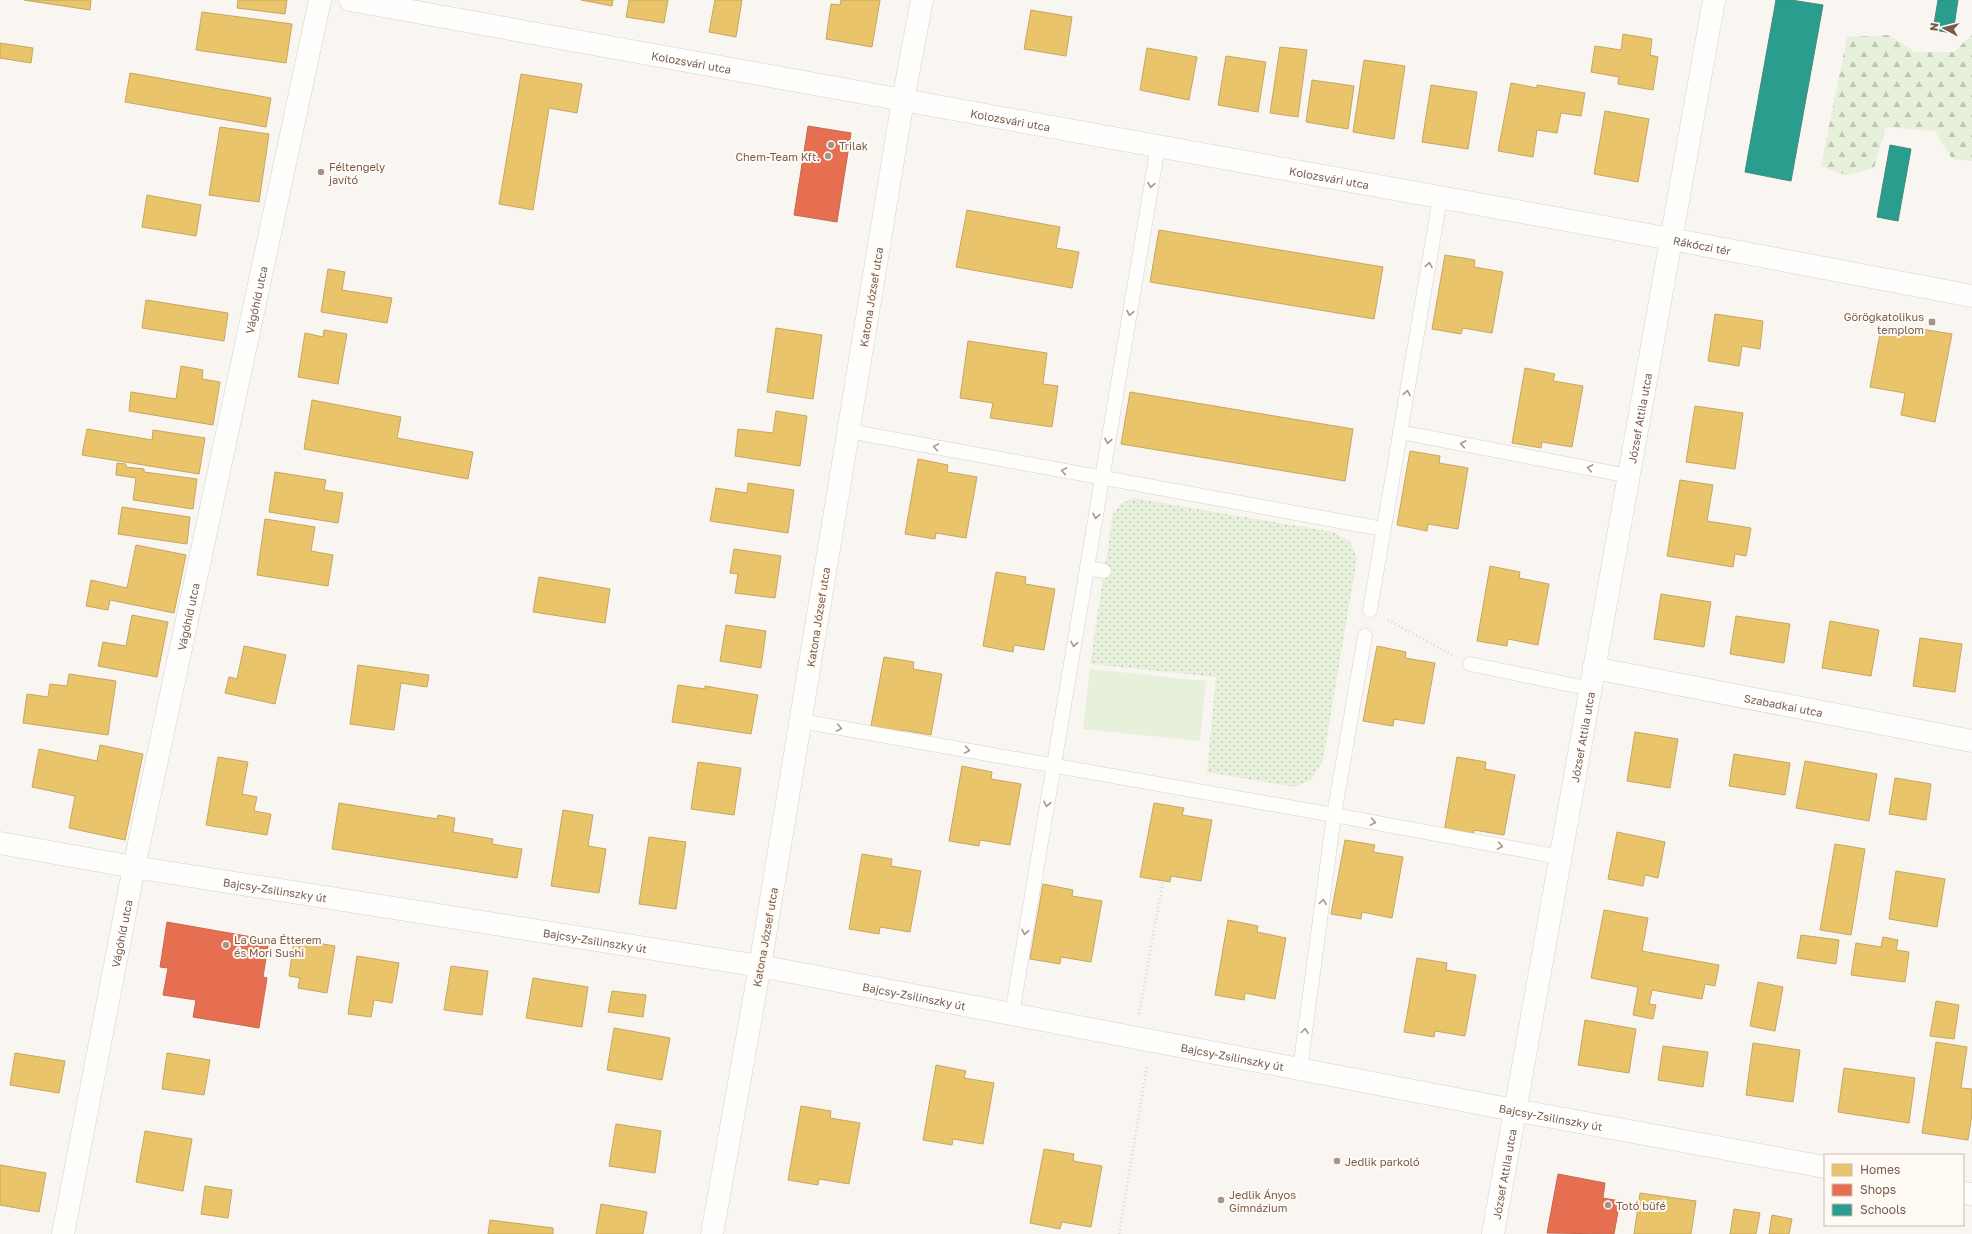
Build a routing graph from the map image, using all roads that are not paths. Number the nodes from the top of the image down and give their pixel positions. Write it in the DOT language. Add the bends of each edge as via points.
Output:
graph roads {
  1 [pos="320,0"];
  2 [pos="350,0"];
  3 [pos="922,0"];
  4 [pos="1714,0"];
  5 [pos="903,100"];
  6 [pos="1158,146"];
  7 [pos="1440,198"];
  8 [pos="1671,239"];
  9 [pos="1972,296"];
  10 [pos="848,431"];
  11 [pos="1400,432"];
  12 [pos="1629,476"];
  13 [pos="1102,478"];
  14 [pos="1384,529"];
  15 [pos="1087,568"];
  16 [pos="1104,571"];
  17 [pos="1370,610"];
  18 [pos="1365,636"];
  19 [pos="1470,664"];
  20 [pos="1592,678"];
  21 [pos="801,721"];
  22 [pos="1972,741"];
  23 [pos="1054,765"];
  24 [pos="1334,815"];
  25 [pos="0,843"];
  26 [pos="1560,857"];
  27 [pos="134,867"];
  28 [pos="760,966"];
  29 [pos="1012,1014"];
  30 [pos="1300,1069"];
  31 [pos="1516,1111"];
  32 [pos="1824,1167"];
  33 [pos="63,1234"];
  34 [pos="712,1234"];
  35 [pos="1493,1234"];
  1 -- 27 [label="street, Vágóhíd utca"];
  2 -- 5 [label="street, Kolozsvári utca"];
  3 -- 5 [label="street, Katona József utca"];
  4 -- 8 [label="street, Rákóczi tér"];
  5 -- 6 [label="street, Kolozsvári utca"];
  5 -- 10 [label="street, Katona József utca"];
  6 -- 7 [label="street, Kolozsvári utca"];
  6 -- 13 [label="lane, one-way"];
  7 -- 8 [label="street, Kolozsvári utca"];
  11 -- 7 [label="lane, one-way"];
  8 -- 9 [label="street, Rákóczi tér"];
  8 -- 12 [label="street, József Attila utca"];
  13 -- 10 [label="lane, one-way"];
  10 -- 21 [label="street, Katona József utca"];
  12 -- 11 [label="lane, one-way"];
  11 -- 14 [label="lane"];
  12 -- 20 [label="street, József Attila utca"];
  13 -- 14 [label="lane"];
  13 -- 15 [label="lane, one-way"];
  14 -- 17 [label="lane"];
  15 -- 16 [label="lane"];
  15 -- 23 [label="lane, one-way"];
  18 -- 24 [label="lane"];
  19 -- 20 [label="lane"];
  20 -- 22 [label="street, Szabadkai utca"];
  20 -- 26 [label="street, József Attila utca"];
  21 -- 23 [label="lane, one-way"];
  21 -- 28 [label="street, Katona József utca"];
  23 -- 24 [label="lane"];
  23 -- 29 [label="lane, one-way"];
  24 -- 26 [label="lane, one-way"];
  30 -- 24 [label="lane, one-way"];
  25 -- 27 [label="street, Bajcsy-Zsilinszky út"];
  26 -- 31 [label="street, József Attila utca"];
  27 -- 28 [label="street, Bajcsy-Zsilinszky út"];
  27 -- 33 [label="street, Vágóhíd utca"];
  28 -- 29 [label="street, Bajcsy-Zsilinszky út"];
  28 -- 34 [label="street, Katona József utca"];
  29 -- 30 [label="street, Bajcsy-Zsilinszky út"];
  30 -- 31 [label="street, Bajcsy-Zsilinszky út"];
  31 -- 32 [label="street, Bajcsy-Zsilinszky út"];
  31 -- 35 [label="street, József Attila utca"];
}
